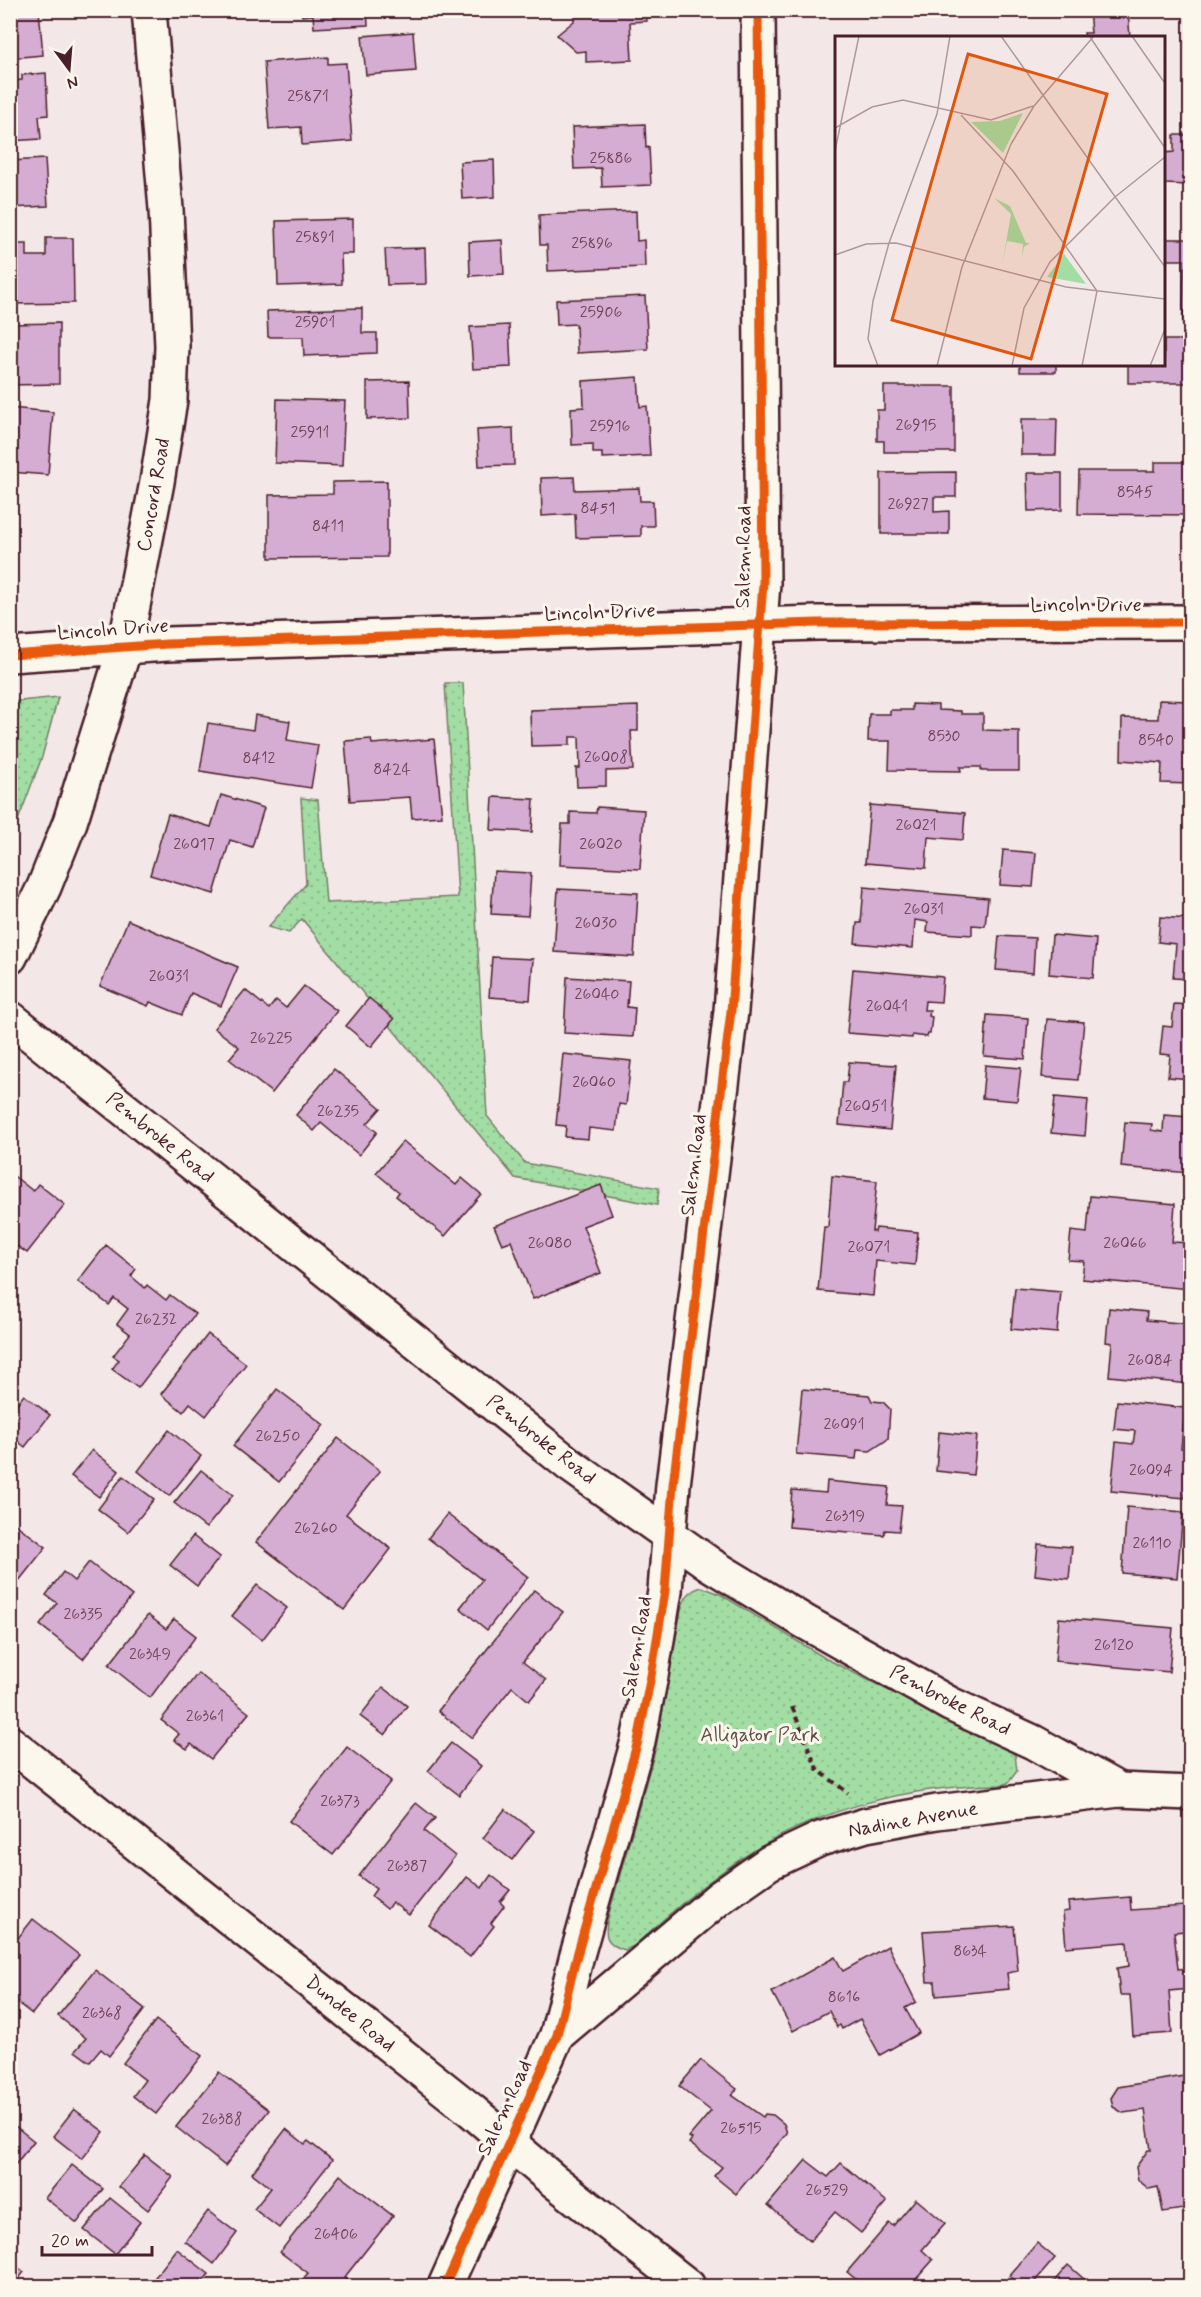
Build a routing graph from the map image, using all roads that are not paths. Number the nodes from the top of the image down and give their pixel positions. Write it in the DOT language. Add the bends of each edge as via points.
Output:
graph roads {
  1 [pos="149,10"];
  2 [pos="758,10"];
  3 [pos="1191,622"];
  4 [pos="760,627"];
  5 [pos="125,647"];
  6 [pos="10,655"];
  7 [pos="10,957"];
  8 [pos="10,1018"];
  9 [pos="668,1535"];
  10 [pos="10,1743"];
  11 [pos="1119,1790"];
  12 [pos="1191,1793"];
  13 [pos="557,2035"];
  14 [pos="509,2140"];
  15 [pos="445,2286"];
  16 [pos="688,2286"];
  1 -- 5 [label="street, Concord Road" via="166,209 172,346 170,399"];
  2 -- 4 [label="street, Salem Road" via="764,583"];
  3 -- 4 [label="street, Lincoln Drive" via="818,623"];
  4 -- 5 [label="street, Lincoln Drive"];
  4 -- 9 [label="street, Salem Road" via="731,1011"];
  5 -- 6 [label="street, Lincoln Drive"];
  5 -- 7 [label="street, Concord Road" via="70,822"];
  8 -- 9 [label="street, Pembroke Road" via="570,1465"];
  9 -- 11 [label="street, Pembroke Road" via="711,1565 888,1669"];
  9 -- 13 [label="street, Salem Road" via="664,1592 638,1741"];
  10 -- 14 [label="street, Dundee Road"];
  11 -- 12 [label="street, Nadine Avenue"];
  11 -- 13 [label="street, Nadine Avenue" via="937,1812 866,1825 820,1839 770,1863 719,1898"];
  13 -- 14 [label="street, Salem Road"];
  14 -- 15 [label="street, Salem Road"];
  14 -- 16 [label="street, Dundee Road" via="553,2180"];
}
